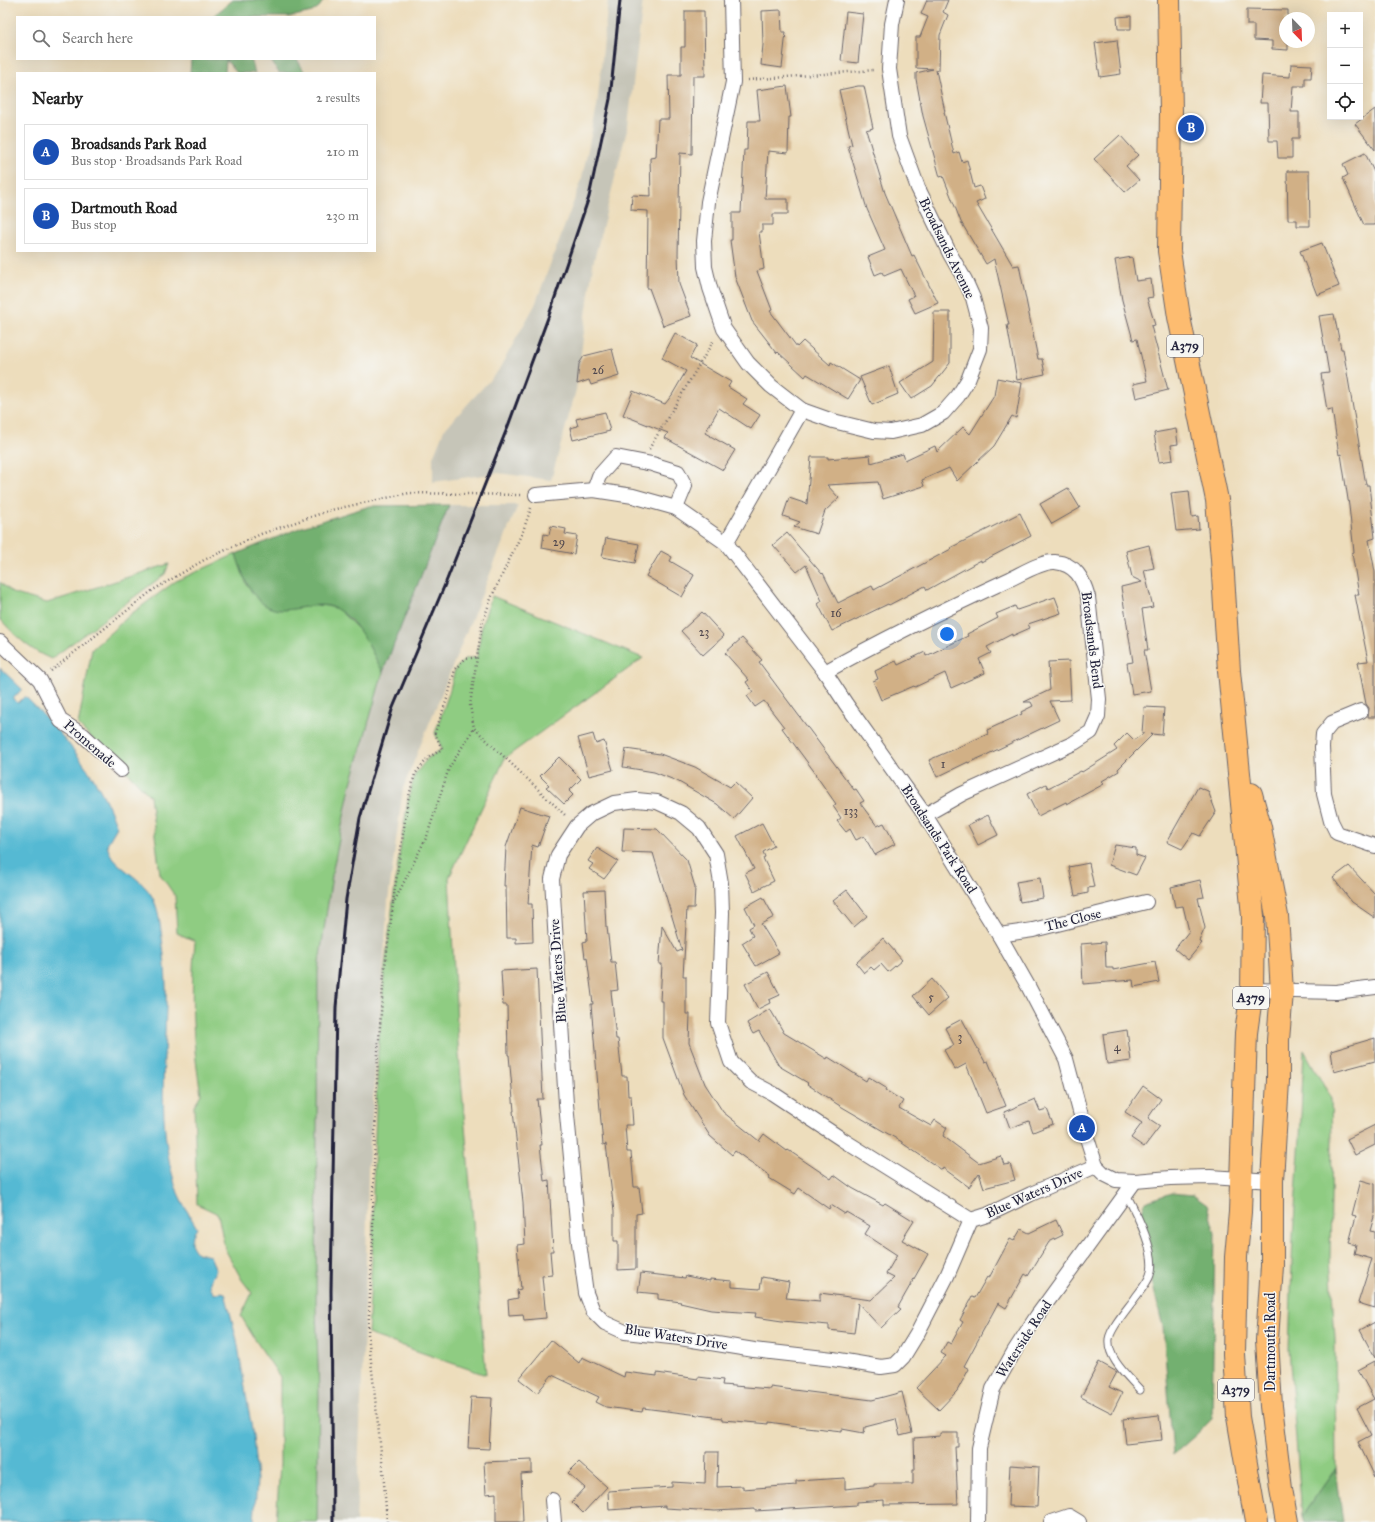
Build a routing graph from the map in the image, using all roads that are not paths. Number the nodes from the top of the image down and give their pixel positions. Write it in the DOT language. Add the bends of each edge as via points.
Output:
graph roads {
  1 [pos="731,0"];
  2 [pos="897,0"];
  3 [pos="1169,0"];
  4 [pos="802,410"];
  5 [pos="594,490"];
  6 [pos="536,496"];
  7 [pos="676,508"];
  8 [pos="726,543"];
  9 [pos="0,642"];
  10 [pos="825,672"];
  11 [pos="1361,711"];
  12 [pos="1235,739"];
  13 [pos="121,770"];
  14 [pos="925,815"];
  15 [pos="1375,846"];
  16 [pos="1146,902"];
  17 [pos="1000,935"];
  18 [pos="1375,987"];
  19 [pos="1252,990"];
  20 [pos="1282,992"];
  21 [pos="1096,1166"];
  22 [pos="1273,1171"];
  23 [pos="1240,1180"];
  24 [pos="1135,1181"];
  25 [pos="1126,1194"];
  26 [pos="971,1220"];
  27 [pos="1140,1390"];
  28 [pos="552,1500"];
  29 [pos="554,1522"];
  30 [pos="978,1522"];
  31 [pos="1051,1522"];
  32 [pos="1079,1522"];
  33 [pos="1256,1522"];
  34 [pos="1288,1522"];
  1 -- 4 [label="street, Broadsands Avenue" via="733,82 708,202 704,241 705,267 724,330 748,363 771,386"];
  2 -- 4 [label="street, Broadsands Avenue" via="892,24 889,69 899,136 918,188 973,298 981,328 980,350 968,380 958,396 943,413 922,425 892,432 874,431"];
  3 -- 12 [label="main road, A379" via="1169,251 1179,317 1217,500"];
  4 -- 8 [label="street"];
  5 -- 6 [label="street, Broadsands Park Road"];
  5 -- 7 [label="street, Broadsands Park Road" via="633,496"];
  5 -- 7 [label="street" via="599,476 616,457 642,462 678,472 685,486"];
  7 -- 8 [label="street, Broadsands Park Road"];
  8 -- 10 [label="street, Broadsands Park Road"];
  9 -- 13 [label="street, Promenade" via="40,680 61,720 83,735"];
  10 -- 14 [label="street, Broadsands Park Road"];
  10 -- 14 [label="street, Broadsands Bend" via="870,647 1042,564 1055,562 1069,566 1084,582 1088,597 1099,699 1098,716 1091,732 1074,743 962,794"];
  11 -- 15 [label="street" via="1332,723 1323,734 1324,794 1337,833"];
  12 -- 19 [label="main road, A379" via="1253,916"];
  12 -- 20 [label="main road, A379" via="1260,827 1277,916"];
  14 -- 17 [label="street, Broadsands Park Road"];
  16 -- 17 [label="street, The Close" via="1033,930"];
  17 -- 21 [label="street, Broadsands Park Road" via="1066,1059"];
  18 -- 20 [label="street" via="1336,992"];
  19 -- 20 [label="street"];
  19 -- 23 [label="main road, A379" via="1246,1033"];
  20 -- 22 [label="main road, A379"];
  21 -- 24 [label="street" via="1116,1180"];
  21 -- 26 [label="street, Blue Waters Drive"];
  22 -- 23 [label="street"];
  22 -- 34 [label="main road, Dartmouth Road / A379" via="1272,1266 1267,1340 1271,1406 1281,1489"];
  23 -- 24 [label="street" via="1210,1177"];
  23 -- 33 [label="main road, A379" via="1234,1354 1238,1417"];
  24 -- 25 [label="street, Waterside Road"];
  25 -- 27 [label="lane" via="1140,1222 1152,1262 1150,1275 1109,1338 1110,1349 1117,1363"];
  25 -- 30 [label="street, Waterside Road" via="1034,1322 993,1389 979,1448"];
  26 -- 26 [label="street, Blue Waters Drive" via="947,1276 917,1334 895,1365 881,1367 625,1332 605,1323 593,1311 586,1293 579,1243 566,1104 552,879 558,855 577,826 591,814 614,803 637,800 658,802 681,813 699,828 716,854 721,883 718,1023 730,1062 751,1082"];
  28 -- 29 [label="street"];
  31 -- 32 [label="street" via="1069,1516"];
}
